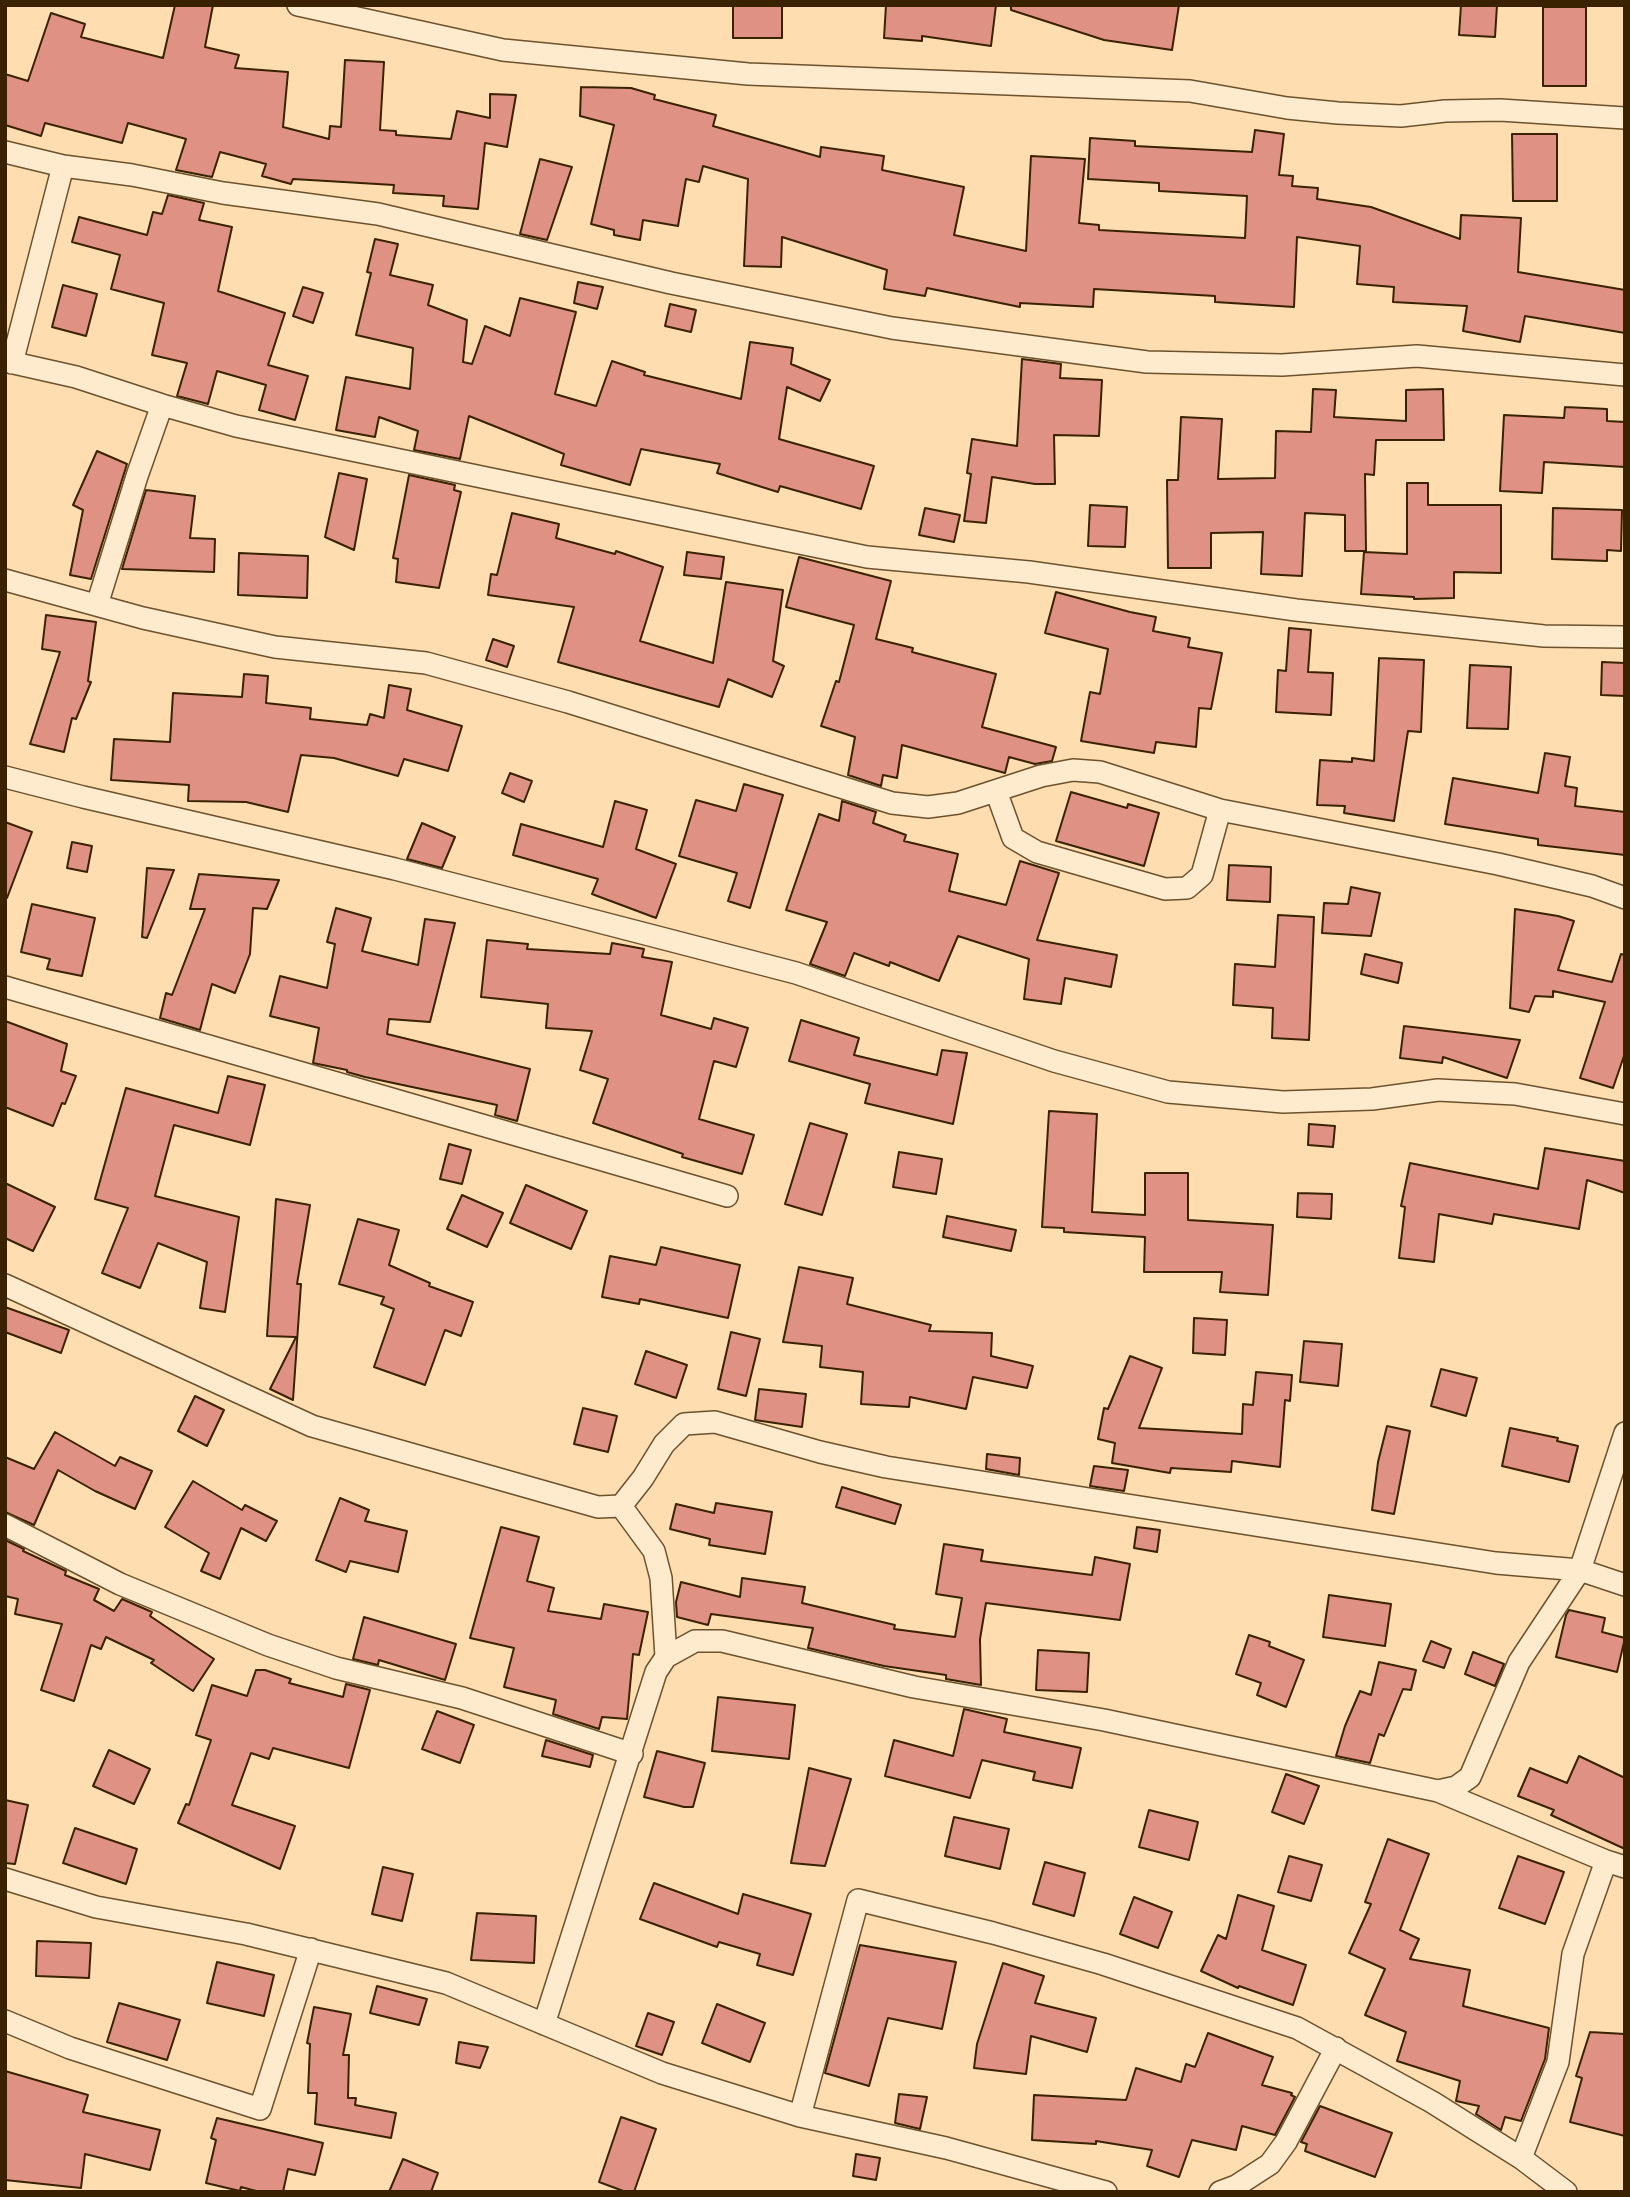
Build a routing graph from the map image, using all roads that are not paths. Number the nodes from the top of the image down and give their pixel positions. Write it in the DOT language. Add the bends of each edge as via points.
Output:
graph roads {
  1 [pos="298,5"];
  2 [pos="1625,118"];
  3 [pos="5,152"];
  4 [pos="63,166"];
  5 [pos="8,362"];
  6 [pos="1625,374"];
  7 [pos="162,405"];
  8 [pos="5,580"];
  9 [pos="97,605"];
  10 [pos="1625,637"];
  11 [pos="5,777"];
  12 [pos="996,791"];
  13 [pos="1220,810"];
  14 [pos="1625,898"];
  15 [pos="5,987"];
  16 [pos="1625,1114"];
  17 [pos="727,1196"];
  18 [pos="5,1285"];
  19 [pos="1625,1433"];
  20 [pos="621,1506"];
  21 [pos="5,1525"];
  22 [pos="1580,1570"];
  23 [pos="1625,1585"];
  24 [pos="666,1657"];
  25 [pos="632,1754"];
  26 [pos="1438,1791"];
  27 [pos="1615,1864"];
  28 [pos="5,1879"];
  29 [pos="311,1949"];
  30 [pos="5,2021"];
  31 [pos="544,2024"];
  32 [pos="1336,2048"];
  33 [pos="800,2116"];
  34 [pos="1521,2158"];
  35 [pos="1106,2192"];
  36 [pos="1220,2192"];
  37 [pos="1566,2192"];
  1 -- 2 [label="street" via="503,50 748,74 1190,91 1338,113 1401,116 1500,110"];
  3 -- 4 [label="street"];
  4 -- 5 [label="street"];
  4 -- 6 [label="street" via="378,214 797,310 1023,346 1147,362 1282,365 1417,356"];
  5 -- 7 [label="street" via="76,377"];
  7 -- 9 [label="street"];
  7 -- 10 [label="street" via="236,426 867,557 1029,572 1296,610 1544,636"];
  8 -- 9 [label="street"];
  9 -- 12 [label="street" via="275,647 426,663 568,702 892,803 928,807"];
  11 -- 16 [label="street" via="395,869 784,970 1054,1061 1168,1092 1283,1102 1372,1099 1438,1090 1515,1094"];
  12 -- 13 [label="street" via="1073,770 1100,772"];
  12 -- 13 [label="street" via="1013,838 1037,852 1165,889 1187,888 1202,876"];
  13 -- 14 [label="street" via="1498,864"];
  15 -- 17 [label="street"];
  18 -- 20 [label="street" via="312,1426 598,1507"];
  19 -- 22 [label="street"];
  20 -- 22 [label="street" via="664,1444 684,1424 715,1422 886,1467 1496,1563"];
  20 -- 24 [label="street" via="654,1551 661,1578"];
  21 -- 25 [label="street" via="120,1584 268,1645 336,1668 462,1698"];
  22 -- 23 [label="street"];
  22 -- 26 [label="street" via="1519,1662 1470,1777 1456,1787"];
  24 -- 25 [label="street" via="656,1672"];
  24 -- 26 [label="street" via="695,1641 722,1641 914,1687 1104,1720"];
  25 -- 31 [label="street"];
  26 -- 27 [label="street"];
  27 -- 34 [label="street" via="1573,1954 1558,2062"];
  28 -- 29 [label="street" via="96,1908"];
  29 -- 30 [label="street" via="260,2109 70,2048"];
  29 -- 31 [label="street" via="446,1983"];
  31 -- 33 [label="street" via="662,2073"];
  32 -- 33 [label="street" via="1297,2028 1103,1964 858,1900"];
  32 -- 34 [label="street"];
  32 -- 36 [label="street" via="1270,2164"];
  33 -- 35 [label="street" via="946,2148"];
  34 -- 37 [label="street"];
}
